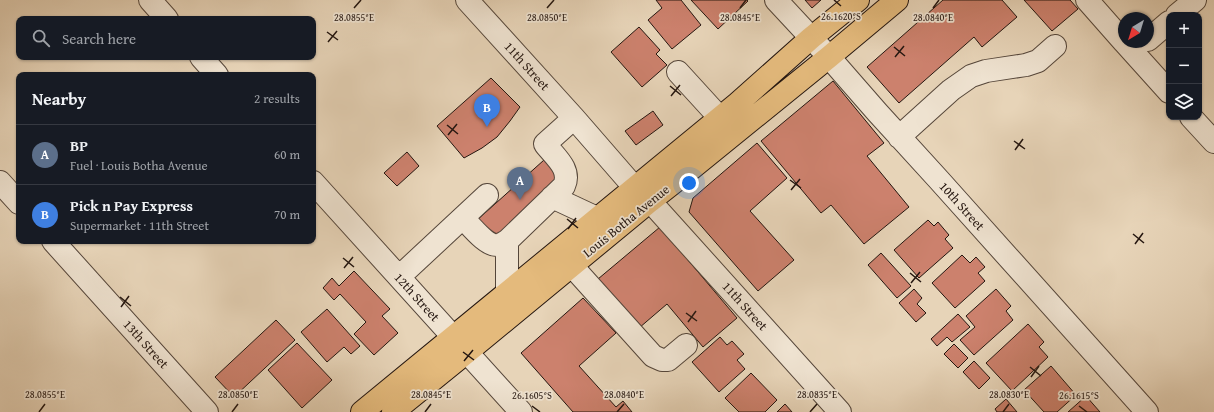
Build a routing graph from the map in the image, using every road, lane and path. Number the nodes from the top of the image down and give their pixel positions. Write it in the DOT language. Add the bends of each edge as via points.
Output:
graph roads {
  1 [pos="150,0"];
  2 [pos="467,0"];
  3 [pos="776,0"];
  4 [pos="858,0"];
  5 [pos="897,0"];
  6 [pos="1087,0"];
  7 [pos="1195,0"];
  8 [pos="1181,12"];
  9 [pos="164,16"];
  10 [pos="1166,24"];
  11 [pos="1118,28"];
  12 [pos="1154,32"];
  13 [pos="811,38"];
  14 [pos="1055,46"];
  15 [pos="1138,48"];
  16 [pos="829,57"];
  17 [pos="204,60"];
  18 [pos="214,72"];
  19 [pos="678,72"];
  20 [pos="1166,88"];
  21 [pos="574,118"];
  22 [pos="720,118"];
  23 [pos="1195,120"];
  24 [pos="899,137"];
  25 [pos="1214,142"];
  26 [pos="0,182"];
  27 [pos="316,185"];
  28 [pos="642,194"];
  29 [pos="487,195"];
  30 [pos="552,197"];
  31 [pos="16,200"];
  32 [pos="463,218"];
  33 [pos="598,218"];
  34 [pos="507,241"];
  35 [pos="56,244"];
  36 [pos="572,266"];
  37 [pos="399,277"];
  38 [pos="507,292"];
  39 [pos="453,336"];
  40 [pos="686,345"];
  41 [pos="467,352"];
  42 [pos="207,412"];
  43 [pos="362,412"];
  44 [pos="393,412"];
  45 [pos="521,412"];
  46 [pos="840,412"];
  47 [pos="1147,412"];
  1 -- 9 [label="street"];
  2 -- 21 [label="street, 11th Street"];
  3 -- 13 [label="street, 10th Street"];
  4 -- 13 [label="main road, Louis Botha Avenue"];
  5 -- 16 [label="main road, Louis Botha Avenue"];
  6 -- 11 [label="street"];
  7 -- 8 [label="street"];
  10 -- 12 [label="street"];
  13 -- 16 [label="street, 10th Street"];
  13 -- 22 [label="main road, Louis Botha Avenue"];
  14 -- 24 [label="street" via="1038,61 971,76 951,90"];
  15 -- 20 [label="street"];
  16 -- 24 [label="street, 10th Street"];
  16 -- 28 [label="main road, Louis Botha Avenue" via="692,168"];
  17 -- 18 [label="street"];
  19 -- 22 [label="street"];
  21 -- 28 [label="street, 11th Street"];
  21 -- 30 [label="street" via="544,144 562,165 566,174 567,181 564,186"];
  22 -- 28 [label="main road, Louis Botha Avenue"];
  23 -- 25 [label="street"];
  24 -- 47 [label="street, 10th Street"];
  26 -- 31 [label="street"];
  27 -- 37 [label="street, 12th Street"];
  28 -- 33 [label="main road, Louis Botha Avenue"];
  28 -- 36 [label="main road, Louis Botha Avenue"];
  28 -- 46 [label="street, 11th Street"];
  29 -- 32 [label="street"];
  30 -- 33 [label="street"];
  30 -- 34 [label="street"];
  32 -- 34 [label="street" via="491,244 498,245"];
  32 -- 37 [label="street"];
  33 -- 38 [label="main road, Louis Botha Avenue"];
  34 -- 38 [label="street"];
  35 -- 42 [label="street, 13th Street"];
  36 -- 40 [label="street" via="653,356 668,360"];
  36 -- 41 [label="main road, Louis Botha Avenue"];
  37 -- 39 [label="street, 12th Street"];
  38 -- 39 [label="main road, Louis Botha Avenue"];
  39 -- 41 [label="street, 12th Street"];
  39 -- 43 [label="main road, Louis Botha Avenue"];
  41 -- 44 [label="main road, Louis Botha Avenue"];
  41 -- 45 [label="street, 12th Street"];
}
